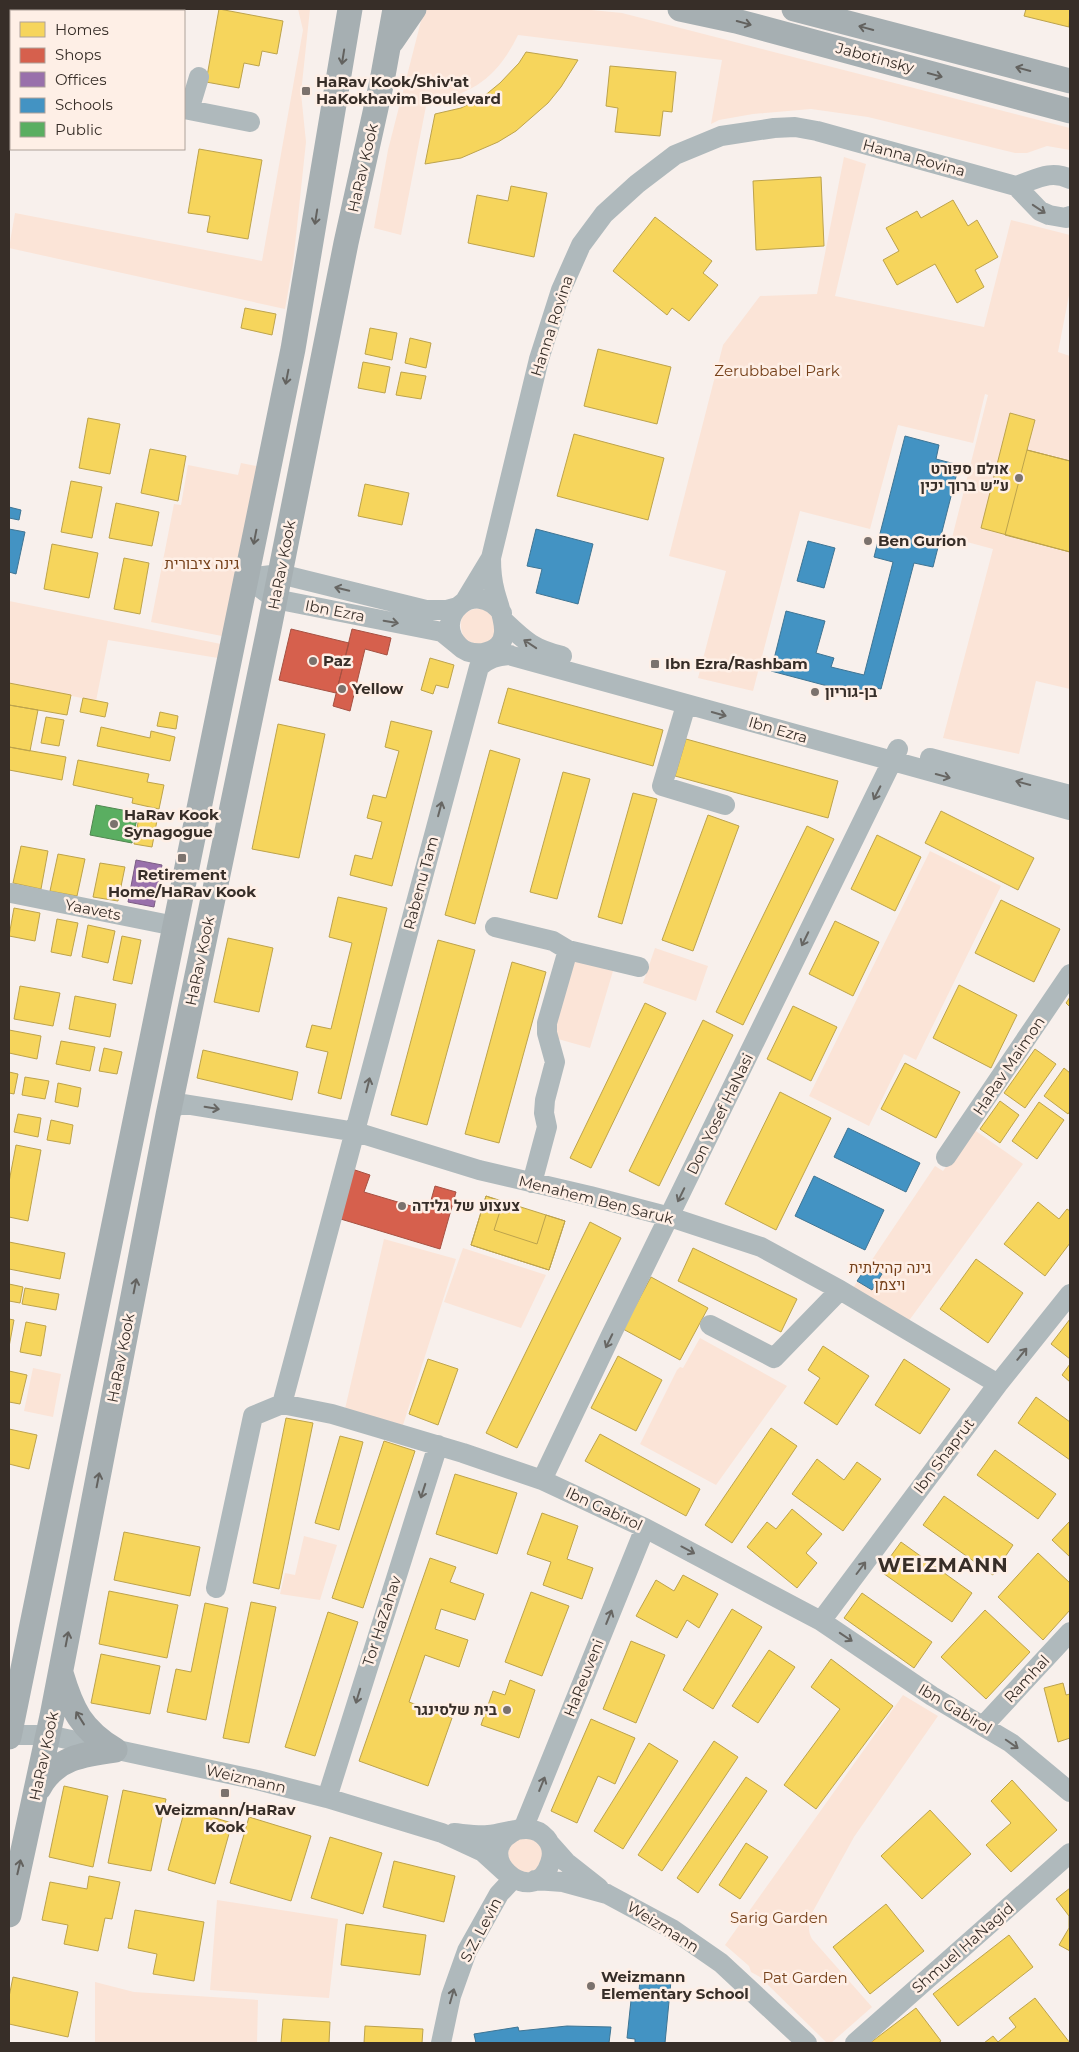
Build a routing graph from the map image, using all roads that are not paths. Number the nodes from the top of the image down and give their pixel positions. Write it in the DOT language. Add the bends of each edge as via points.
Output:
graph roads {
  1 [pos="395,9"];
  2 [pos="414,9"];
  3 [pos="680,9"];
  4 [pos="794,9"];
  5 [pos="346,15"];
  6 [pos="390,45"];
  7 [pos="199,77"];
  8 [pos="1070,81"];
  9 [pos="189,110"];
  10 [pos="1070,111"];
  11 [pos="250,122"];
  12 [pos="1070,179"];
  13 [pos="1016,186"];
  14 [pos="1070,216"];
  15 [pos="490,558"];
  16 [pos="280,574"];
  17 [pos="247,578"];
  18 [pos="275,600"];
  19 [pos="461,604"];
  20 [pos="504,618"];
  21 [pos="460,647"];
  22 [pos="486,652"];
  23 [pos="510,655"];
  24 [pos="686,705"];
  25 [pos="896,756"];
  26 [pos="1070,795"];
  27 [pos="725,806"];
  28 [pos="1070,810"];
  29 [pos="10,893"];
  30 [pos="176,926"];
  31 [pos="495,927"];
  32 [pos="568,950"];
  33 [pos="640,966"];
  34 [pos="1070,974"];
  35 [pos="168,1115"];
  36 [pos="356,1132"];
  37 [pos="946,1157"];
  38 [pos="532,1184"];
  39 [pos="670,1218"];
  40 [pos="840,1290"];
  41 [pos="1070,1294"];
  42 [pos="710,1324"];
  43 [pos="998,1384"];
  44 [pos="282,1404"];
  45 [pos="438,1445"];
  46 [pos="542,1480"];
  47 [pos="645,1528"];
  48 [pos="49,1534"];
  49 [pos="216,1588"];
  50 [pos="821,1621"];
  51 [pos="1070,1632"];
  52 [pos="9,1652"];
  53 [pos="60,1672"];
  54 [pos="12,1709"];
  55 [pos="983,1726"];
  56 [pos="48,1735"];
  57 [pos="9,1736"];
  58 [pos="115,1750"];
  59 [pos="1070,1792"];
  60 [pos="35,1796"];
  61 [pos="326,1798"];
  62 [pos="521,1829"];
  63 [pos="442,1833"];
  64 [pos="550,1844"];
  65 [pos="1070,1853"];
  66 [pos="509,1876"];
  67 [pos="535,1880"];
  68 [pos="607,1894"];
  69 [pos="9,1914"];
  70 [pos="441,2043"];
  71 [pos="806,2043"];
  72 [pos="855,2043"];
  1 -- 6 [label="main road, HaRav Kook"];
  2 -- 6 [label="main road"];
  3 -- 10 [label="main road, Jabotinsky, one-way"];
  8 -- 4 [label="main road, Jabotinsky, one-way"];
  5 -- 17 [label="main road, HaRav Kook, one-way" via="300,310"];
  6 -- 16 [label="main road, HaRav Kook" via="346,243"];
  7 -- 9 [label="street"];
  9 -- 11 [label="street"];
  12 -- 13 [label="street" via="1060,174 1049,174"];
  13 -- 14 [label="street, one-way" via="1040,212 1049,216"];
  13 -- 15 [label="street, Hanna Rovina" via="817,131 795,128 721,136 675,155 636,184 604,214 582,245 561,290 539,359"];
  15 -- 19 [label="street, Hanna Rovina"];
  15 -- 20 [label="street, Hanna Rovina"];
  16 -- 17 [label="street, Ibn Ezra"];
  16 -- 18 [label="main road, HaRav Kook"];
  19 -- 16 [label="street, Ibn Ezra, one-way" via="447,610 426,610"];
  17 -- 18 [label="street, Ibn Ezra"];
  17 -- 30 [label="main road, HaRav Kook"];
  18 -- 21 [label="street, Ibn Ezra, one-way" via="442,632"];
  18 -- 35 [label="main road, HaRav Kook"];
  19 -- 20 [label="street" via="482,598 490,601"];
  19 -- 21 [label="street" via="450,622 453,639"];
  20 -- 22 [label="street" via="501,640"];
  25 -- 20 [label="street, Ibn Ezra, one-way" via="540,650 523,639"];
  21 -- 22 [label="street" via="477,654"];
  22 -- 23 [label="street, Ibn Ezra"];
  23 -- 24 [label="street, Ibn Ezra"];
  36 -- 23 [label="street, Rabenu Tam, one-way" via="479,668 494,657"];
  24 -- 25 [label="street, Ibn Ezra, one-way"];
  24 -- 27 [label="street" via="662,786"];
  26 -- 25 [label="street, Ibn Ezra, one-way"];
  25 -- 28 [label="street, Ibn Ezra, one-way"];
  25 -- 39 [label="street, Don Yosef HaNasi, one-way"];
  29 -- 30 [label="street, Yaavets"];
  30 -- 48 [label="main road, HaRav Kook"];
  31 -- 32 [label="street" via="552,941"];
  32 -- 33 [label="street"];
  32 -- 38 [label="street" via="547,1023 555,1062 545,1100 547,1127"];
  34 -- 37 [label="street, HaRav Maimon"];
  35 -- 36 [label="street, Menahem Ben Saruk, one-way" via="173,1107 184,1104"];
  53 -- 35 [label="main road, HaRav Kook, one-way"];
  36 -- 38 [label="street, Menahem Ben Saruk"];
  36 -- 44 [label="street, Rabenu Tam"];
  38 -- 39 [label="street, Menahem Ben Saruk"];
  39 -- 40 [label="street, Menahem Ben Saruk" via="761,1247"];
  39 -- 46 [label="street, Don Yosef HaNasi, one-way"];
  40 -- 42 [label="street" via="774,1358"];
  40 -- 43 [label="street, Menahem Ben Saruk"];
  43 -- 41 [label="street, Ibn Shaprut, one-way"];
  50 -- 43 [label="street, Ibn Shaprut, one-way"];
  44 -- 45 [label="street, Ibn Gabirol" via="332,1414"];
  44 -- 49 [label="street" via="253,1416"];
  45 -- 46 [label="street, Ibn Gabirol"];
  45 -- 61 [label="street, Tor HaZahav, one-way"];
  46 -- 47 [label="street, Ibn Gabirol"];
  47 -- 50 [label="street, Ibn Gabirol, one-way"];
  62 -- 47 [label="street, HaReuveni, one-way"];
  48 -- 52 [label="main road"];
  48 -- 54 [label="main road, HaRav Kook"];
  50 -- 55 [label="street, Ibn Gabirol, one-way" via="932,1696"];
  51 -- 55 [label="street, Ramhal"];
  53 -- 56 [label="main road, HaRav Kook"];
  58 -- 53 [label="main road, one-way" via="87,1729 70,1702"];
  54 -- 56 [label="street, Weizmann"];
  54 -- 57 [label="main road, HaRav Kook"];
  55 -- 59 [label="street, Ibn Gabirol, one-way" via="1012,1743"];
  56 -- 57 [label="street, Weizmann"];
  56 -- 58 [label="street, Weizmann"];
  56 -- 60 [label="main road, HaRav Kook"];
  58 -- 60 [label="main road" via="79,1755 62,1763 49,1773"];
  58 -- 61 [label="street, Weizmann"];
  69 -- 60 [label="main road, HaRav Kook, one-way"];
  61 -- 63 [label="street, Weizmann"];
  62 -- 63 [label="street, Weizmann" via="488,1835"];
  62 -- 64 [label="street" via="539,1832"];
  62 -- 66 [label="street" via="511,1833 500,1846 500,1864"];
  63 -- 66 [label="street, Weizmann" via="483,1852"];
  64 -- 67 [label="street" via="552,1853 548,1869"];
  64 -- 68 [label="street, Weizmann" via="566,1862"];
  65 -- 72 [label="street, Shmuel HaNagid"];
  66 -- 67 [label="street" via="527,1882"];
  70 -- 66 [label="street, S.Z. Levin, one-way" via="451,1996 467,1951"];
  67 -- 68 [label="street, Weizmann" via="563,1882"];
  68 -- 71 [label="street, Weizmann" via="672,1929 721,1963"];
}
